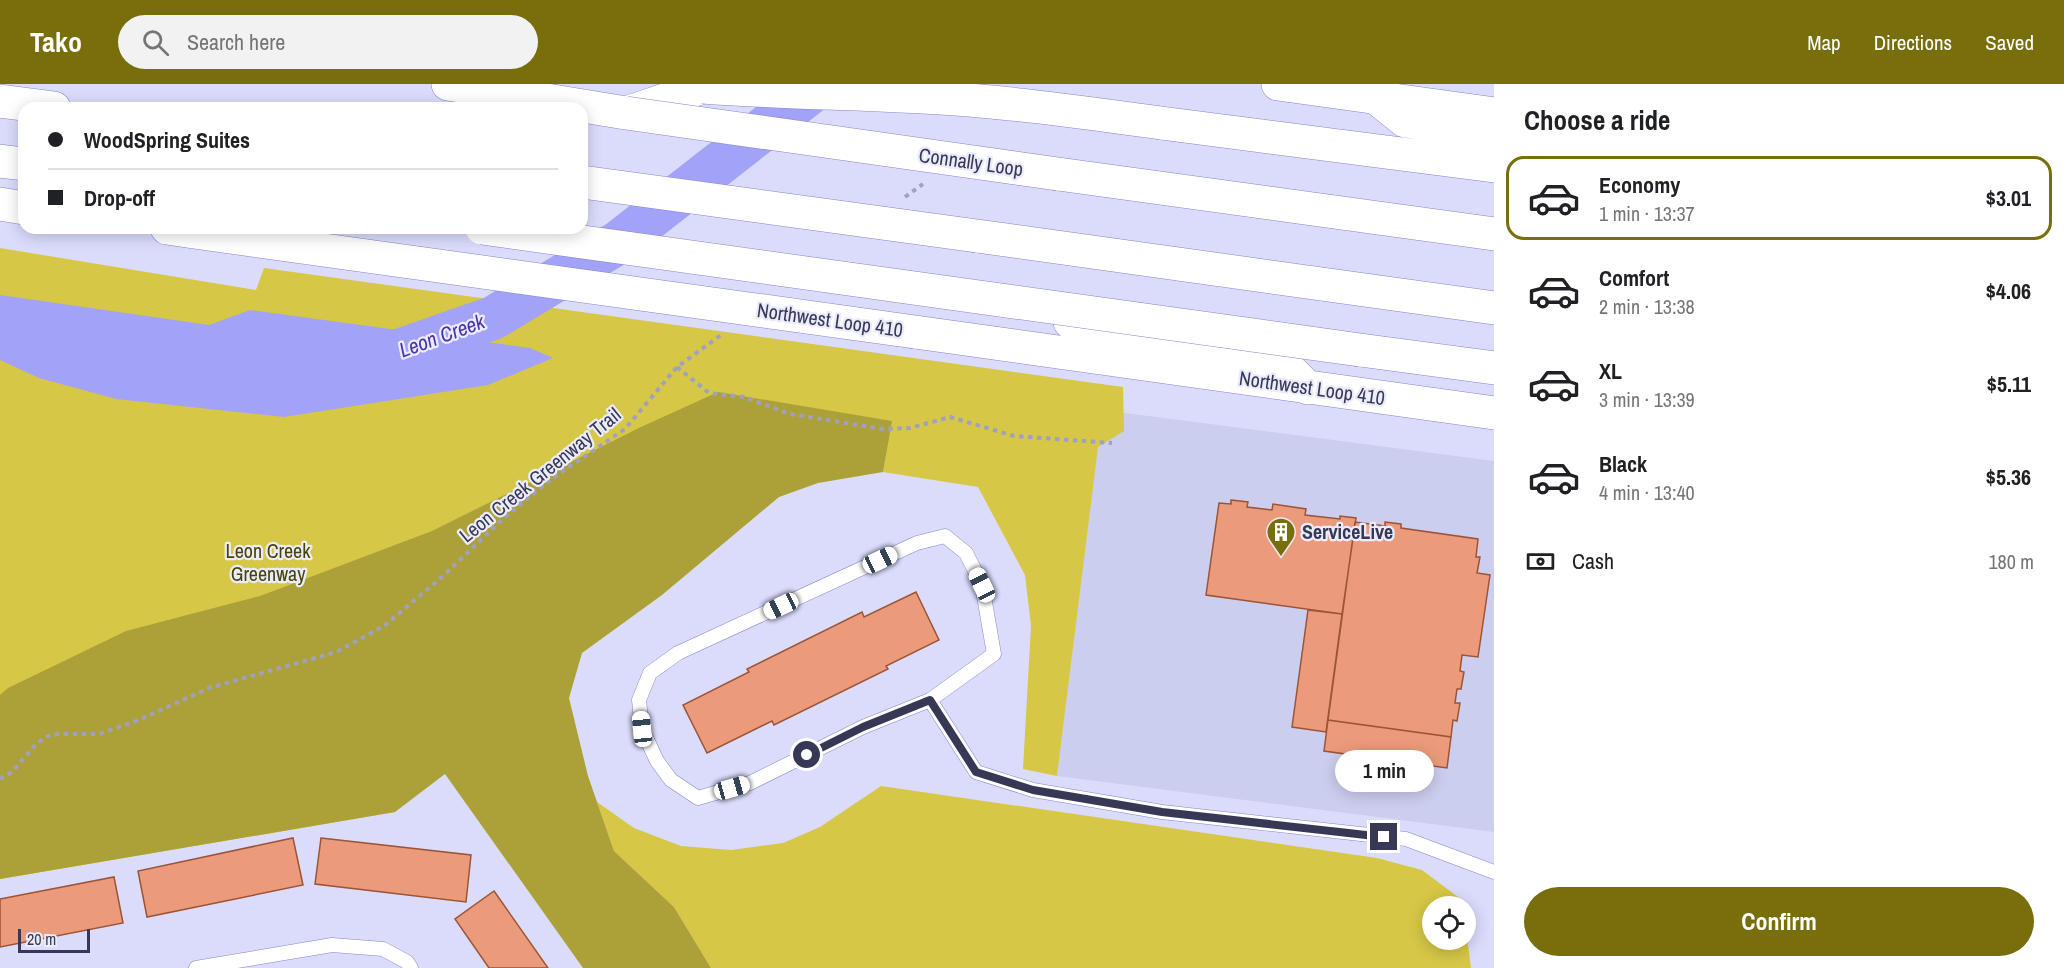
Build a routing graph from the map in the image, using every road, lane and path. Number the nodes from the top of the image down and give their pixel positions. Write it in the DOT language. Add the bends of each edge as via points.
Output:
graph roads {
  1 [pos="1278,84"];
  2 [pos="457,86"];
  3 [pos="1375,97"];
  4 [pos="0,100"];
  5 [pos="557,102"];
  6 [pos="18,103"];
  7 [pos="588,107"];
  8 [pos="626,113"];
  9 [pos="1494,114"];
  10 [pos="1494,134"];
  11 [pos="0,161"];
  12 [pos="18,163"];
  13 [pos="1494,166"];
  14 [pos="588,183"];
  15 [pos="924,184"];
  16 [pos="896,203"];
  17 [pos="0,204"];
  18 [pos="18,207"];
  19 [pos="588,233"];
  20 [pos="209,234"];
  21 [pos="525,234"];
  22 [pos="1494,234"];
  23 [pos="1494,308"];
  24 [pos="730,328"];
  25 [pos="677,368"];
  26 [pos="1494,368"];
  27 [pos="1308,388"];
  28 [pos="1494,413"];
  29 [pos="1112,443"];
  30 [pos="930,700"];
  31 [pos="0,779"];
  32 [pos="1494,872"];
  33 [pos="196,968"];
  34 [pos="411,968"];
  1 -- 3 [label="main road"];
  2 -- 5 [label="main road, Connally Loop"];
  3 -- 9 [label="main road"];
  3 -- 10 [label="main road" via="1405,121"];
  4 -- 6 [label="main road"];
  7 -- 8 [label="main road, Connally Loop"];
  8 -- 13 [label="main road, bridge" via="703,87 979,100"];
  8 -- 22 [label="main road, Connally Loop, bridge"];
  11 -- 12 [label="main road"];
  14 -- 23 [label="main road, bridge"];
  15 -- 16 [label="path"];
  17 -- 18 [label="main road"];
  19 -- 27 [label="main road, bridge" via="668,251 910,290 1156,342 1283,363"];
  20 -- 27 [label="main road, Northwest Loop 410, bridge"];
  21 -- 26 [label="main road, bridge"];
  24 -- 25 [label="path, Leon Creek Greenway Trail"];
  25 -- 29 [label="path" via="709,393 744,397 790,414 883,429 910,428 950,417 1014,436"];
  25 -- 31 [label="path, Leon Creek Greenway Trail" via="625,429 505,517 384,626 336,652 210,688 99,734 48,736"];
  27 -- 28 [label="main road, Northwest Loop 410"];
  30 -- 30 [label="lane" via="863,727 750,783 698,798 671,780 657,760 642,729 639,700 650,673 678,653 917,543 945,536 966,553 982,585 994,654"];
  30 -- 32 [label="lane" via="976,772 1033,790 1162,812 1406,839"];
  33 -- 34 [label="lane" via="332,945 382,949"];
}
